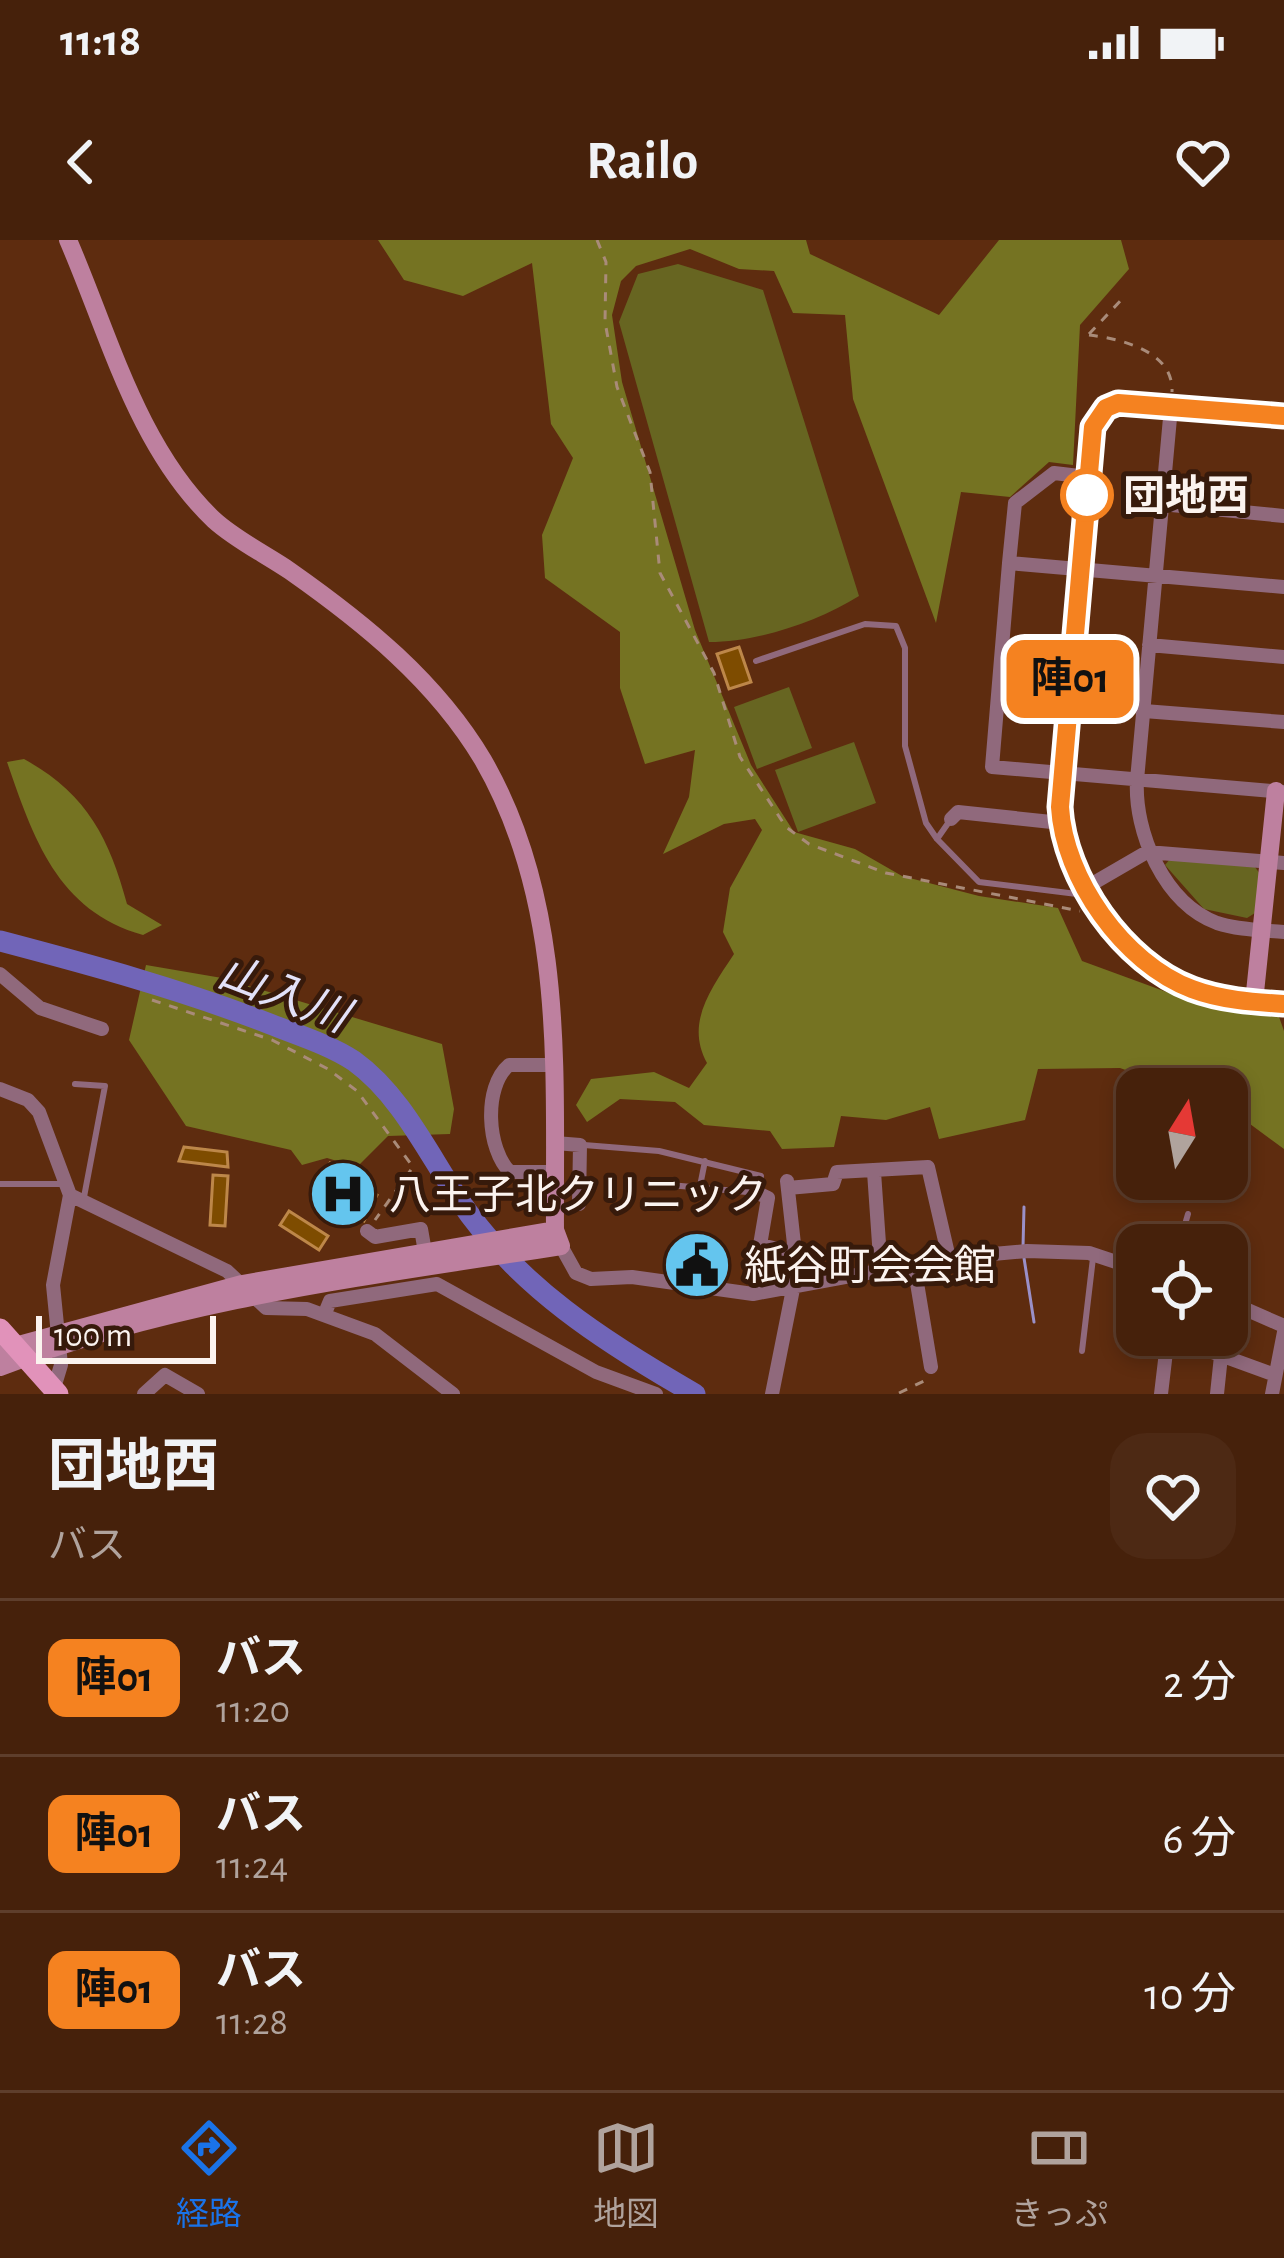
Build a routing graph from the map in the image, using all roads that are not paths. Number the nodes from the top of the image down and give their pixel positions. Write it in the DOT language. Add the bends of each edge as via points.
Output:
graph roads {
  1 [pos="68,240"];
  2 [pos="1171,407"];
  3 [pos="1284,416"];
  4 [pos="1088,477"];
  5 [pos="1161,504"];
  6 [pos="1284,516"];
  7 [pos="1010,563"];
  8 [pos="1081,568"];
  9 [pos="1155,575"];
  10 [pos="1284,587"];
  11 [pos="1149,645"];
  12 [pos="1284,657"];
  13 [pos="756,661"];
  14 [pos="1144,711"];
  15 [pos="1284,722"];
  16 [pos="1061,773"];
  17 [pos="1136,780"];
  18 [pos="1280,792"];
  19 [pos="951,819"];
  20 [pos="1061,823"];
  21 [pos="937,839"];
  22 [pos="1147,853"];
  23 [pos="1277,862"];
  24 [pos="1087,892"];
  25 [pos="1261,930"];
  26 [pos="1284,932"];
  27 [pos="0,974"];
  28 [pos="1254,1002"];
  29 [pos="1284,1004"];
  30 [pos="102,1029"];
  31 [pos="554,1065"];
  32 [pos="75,1084"];
  33 [pos="0,1089"];
  34 [pos="555,1143"];
  35 [pos="580,1144"];
  36 [pos="705,1161"];
  37 [pos="555,1172"];
  38 [pos="874,1172"];
  39 [pos="0,1184"];
  40 [pos="659,1184"];
  41 [pos="699,1191"];
  42 [pos="74,1192"];
  43 [pos="758,1193"];
  44 [pos="579,1204"];
  45 [pos="1188,1214"];
  46 [pos="1185,1224"];
  47 [pos="367,1232"];
  48 [pos="558,1238"];
  49 [pos="480,1250"];
  50 [pos="425,1252"];
  51 [pos="795,1253"];
  52 [pos="1094,1254"];
  53 [pos="949,1258"];
  54 [pos="1116,1262"];
  55 [pos="914,1265"];
  56 [pos="881,1271"];
  57 [pos="793,1287"];
  58 [pos="247,1290"];
  59 [pos="1248,1311"];
  60 [pos="325,1313"];
  61 [pos="1284,1329"];
  62 [pos="59,1340"];
  63 [pos="10,1345"];
  64 [pos="1082,1351"];
  65 [pos="1166,1356"];
  66 [pos="1221,1356"];
  67 [pos="0,1367"];
  68 [pos="931,1367"];
  69 [pos="1275,1375"];
  70 [pos="56,1391"];
  71 [pos="144,1394"];
  72 [pos="197,1394"];
  73 [pos="453,1394"];
  74 [pos="656,1394"];
  75 [pos="772,1394"];
  76 [pos="1161,1394"];
  77 [pos="1217,1394"];
  78 [pos="1271,1394"];
  1 -- 31 [label="street" via="141,418 193,496 216,522 406,662 483,761 546,936"];
  2 -- 3 [label="street"];
  2 -- 4 [label="street" via="1106,408 1093,427"];
  2 -- 5 [label="street"];
  4 -- 7 [label="street" via="1054,473 1015,503"];
  4 -- 8 [label="street"];
  5 -- 6 [label="street"];
  5 -- 9 [label="street"];
  7 -- 8 [label="street"];
  7 -- 16 [label="street" via="992,767"];
  8 -- 9 [label="street"];
  8 -- 16 [label="street"];
  9 -- 10 [label="street"];
  9 -- 11 [label="street"];
  11 -- 12 [label="street"];
  11 -- 14 [label="street"];
  13 -- 21 [label="lane" via="878,621 896,626 905,648 905,746"];
  14 -- 15 [label="street"];
  14 -- 17 [label="street"];
  16 -- 17 [label="street"];
  16 -- 20 [label="street"];
  17 -- 18 [label="street"];
  17 -- 22 [label="street"];
  18 -- 23 [label="street"];
  19 -- 20 [label="street" via="958,812"];
  19 -- 21 [label="lane"];
  20 -- 24 [label="street"];
  21 -- 24 [label="lane" via="979,882"];
  22 -- 23 [label="street"];
  22 -- 24 [label="street"];
  22 -- 25 [label="street" via="1211,921"];
  23 -- 25 [label="street"];
  24 -- 28 [label="street" via="1165,974 1217,997"];
  25 -- 26 [label="street"];
  25 -- 28 [label="street"];
  27 -- 30 [label="street" via="40,1008"];
  28 -- 29 [label="street"];
  31 -- 34 [label="street"];
  31 -- 37 [label="street" via="501,1071 490,1126 510,1172"];
  32 -- 42 [label="lane" via="105,1086"];
  33 -- 42 [label="street" via="39,1112"];
  34 -- 35 [label="street"];
  34 -- 37 [label="street"];
  35 -- 36 [label="lane"];
  35 -- 44 [label="street"];
  36 -- 41 [label="lane"];
  36 -- 43 [label="lane" via="761,1176"];
  37 -- 48 [label="street"];
  38 -- 51 [label="street" via="837,1172 833,1184 788,1184"];
  38 -- 53 [label="street" via="930,1168"];
  38 -- 56 [label="street"];
  39 -- 42 [label="lane"];
  40 -- 41 [label="lane"];
  41 -- 43 [label="lane"];
  42 -- 58 [label="street"];
  42 -- 62 [label="street" via="54,1271"];
  43 -- 51 [label="street" via="768,1198 760,1245"];
  45 -- 46 [label="lane"];
  47 -- 50 [label="street" via="421,1229"];
  48 -- 49 [label="street"];
  48 -- 57 [label="street" via="576,1273 591,1279 753,1294"];
  49 -- 50 [label="street"];
  49 -- 58 [label="street"];
  50 -- 58 [label="street"];
  51 -- 57 [label="street"];
  52 -- 53 [label="street"];
  52 -- 54 [label="street"];
  52 -- 64 [label="lane"];
  53 -- 55 [label="street"];
  55 -- 56 [label="street"];
  55 -- 68 [label="street"];
  56 -- 57 [label="street"];
  57 -- 75 [label="street"];
  58 -- 60 [label="street" via="282,1312"];
  58 -- 62 [label="street"];
  59 -- 61 [label="street"];
  60 -- 73 [label="street" via="375,1334"];
  60 -- 74 [label="street" via="330,1301 437,1284 596,1372"];
  61 -- 69 [label="street"];
  62 -- 63 [label="street"];
  62 -- 70 [label="street"];
  63 -- 67 [label="street"];
  63 -- 70 [label="main road"];
  65 -- 76 [label="street"];
  66 -- 69 [label="street"];
  66 -- 77 [label="street"];
  69 -- 78 [label="street"];
  71 -- 72 [label="street" via="165,1375"];
}
